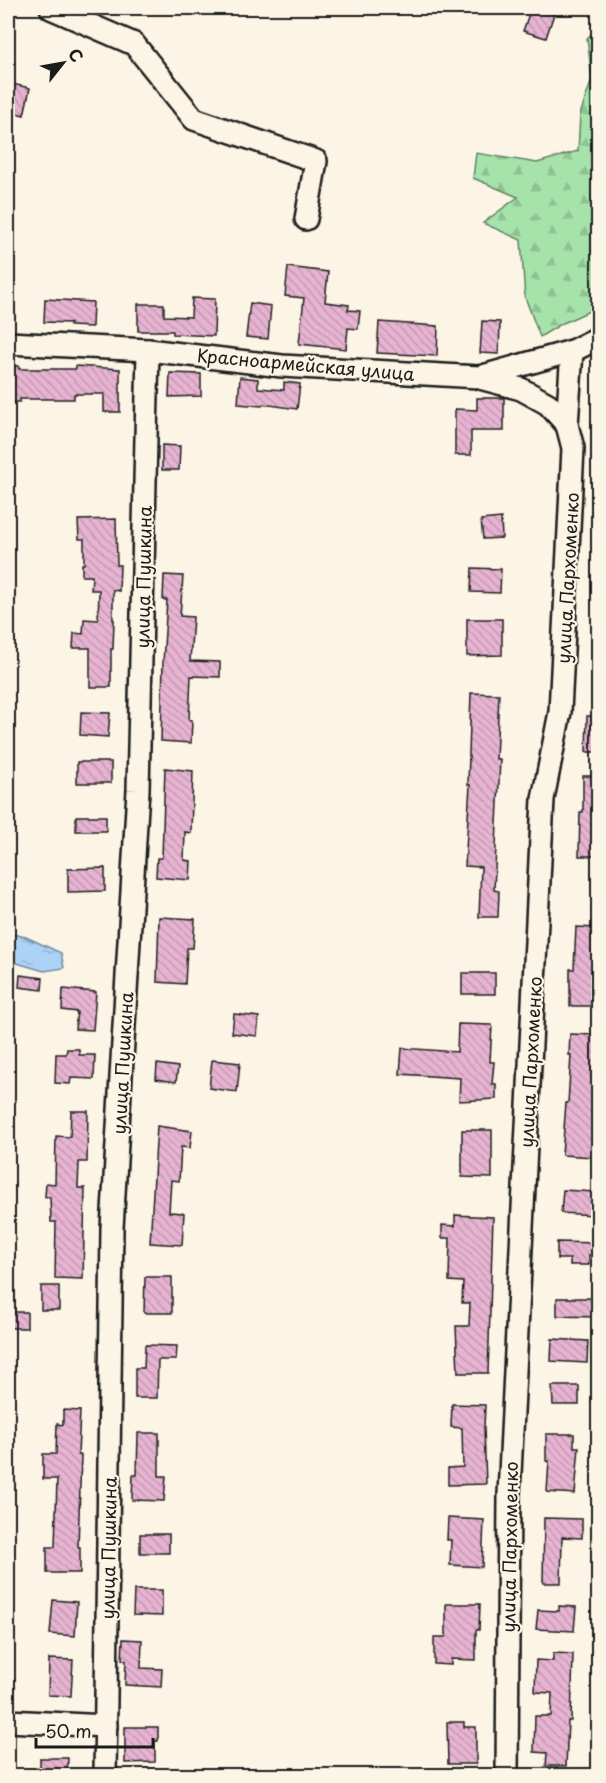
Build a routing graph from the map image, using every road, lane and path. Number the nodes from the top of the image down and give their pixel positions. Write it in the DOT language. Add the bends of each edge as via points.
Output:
graph roads {
  1 [pos="51,8"];
  2 [pos="306,219"];
  3 [pos="598,338"];
  4 [pos="8,344"];
  5 [pos="148,350"];
  6 [pos="572,351"];
  7 [pos="479,378"];
  8 [pos="567,425"];
  9 [pos="8,1721"];
  10 [pos="106,1726"];
  11 [pos="105,1776"];
  12 [pos="507,1776"];
  1 -- 2 [label="street" via="134,44 194,118 316,161"];
  3 -- 6 [label="street, Красноармейская улица"];
  4 -- 5 [label="street, Красноармейская улица"];
  5 -- 7 [label="street, Красноармейская улица" via="282,366"];
  5 -- 10 [label="street, улица Пушкина" via="138,790 112,1228"];
  6 -- 7 [label="street, Красноармейская улица"];
  6 -- 8 [label="street, улица Пархоменко"];
  7 -- 8 [label="street" via="521,389 548,404"];
  8 -- 12 [label="street, улица Пархоменко" via="573,448 560,712 543,799 509,1483"];
  9 -- 10 [label="street"];
  10 -- 11 [label="street, улица Пушкина"];
}
